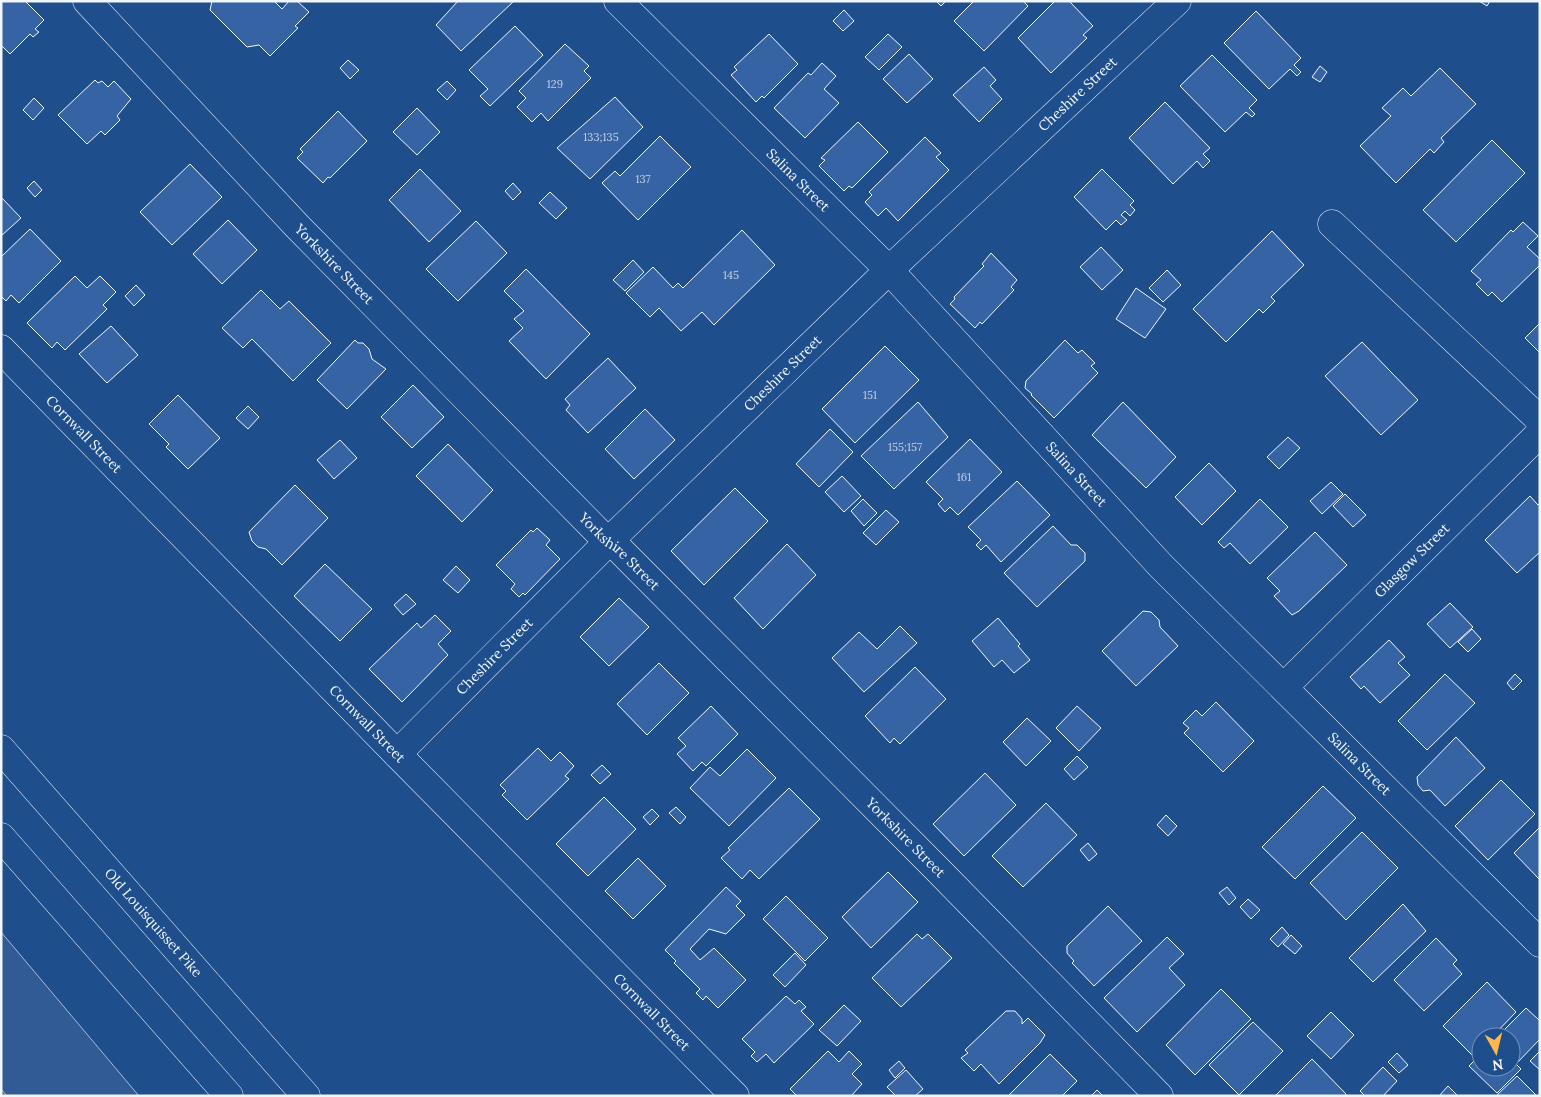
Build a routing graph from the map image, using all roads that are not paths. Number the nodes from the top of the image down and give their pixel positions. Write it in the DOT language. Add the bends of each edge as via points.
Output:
graph roads {
  1 [pos="87,1"];
  2 [pos="618,1"];
  3 [pos="1159,7"];
  4 [pos="1332,224"];
  5 [pos="889,270"];
  6 [pos="1,349"];
  7 [pos="1540,420"];
  8 [pos="1540,433"];
  9 [pos="608,542"];
  10 [pos="1284,687"];
  11 [pos="1,749"];
  12 [pos="397,754"];
  13 [pos="1,837"];
  14 [pos="1540,943"];
  15 [pos="229,1096"];
  16 [pos="306,1096"];
  17 [pos="735,1096"];
  18 [pos="1159,1096"];
  1 -- 9 [label="main road, Yorkshire Street" via="297,226"];
  2 -- 5 [label="main road, Salina Street"];
  3 -- 5 [label="main road, Cheshire Street"];
  4 -- 7 [label="main road"];
  5 -- 9 [label="main road, Cheshire Street"];
  5 -- 10 [label="main road, Salina Street" via="1161,566"];
  6 -- 12 [label="main road, Cornwall Street"];
  8 -- 10 [label="main road, Glasgow Street"];
  9 -- 12 [label="main road, Cheshire Street"];
  9 -- 18 [label="main road, Yorkshire Street" via="617,547"];
  10 -- 14 [label="main road, Salina Street"];
  11 -- 16 [label="main road, Old Louisquisset Pike"];
  12 -- 17 [label="main road, Cornwall Street"];
  13 -- 15 [label="main road"];
}
